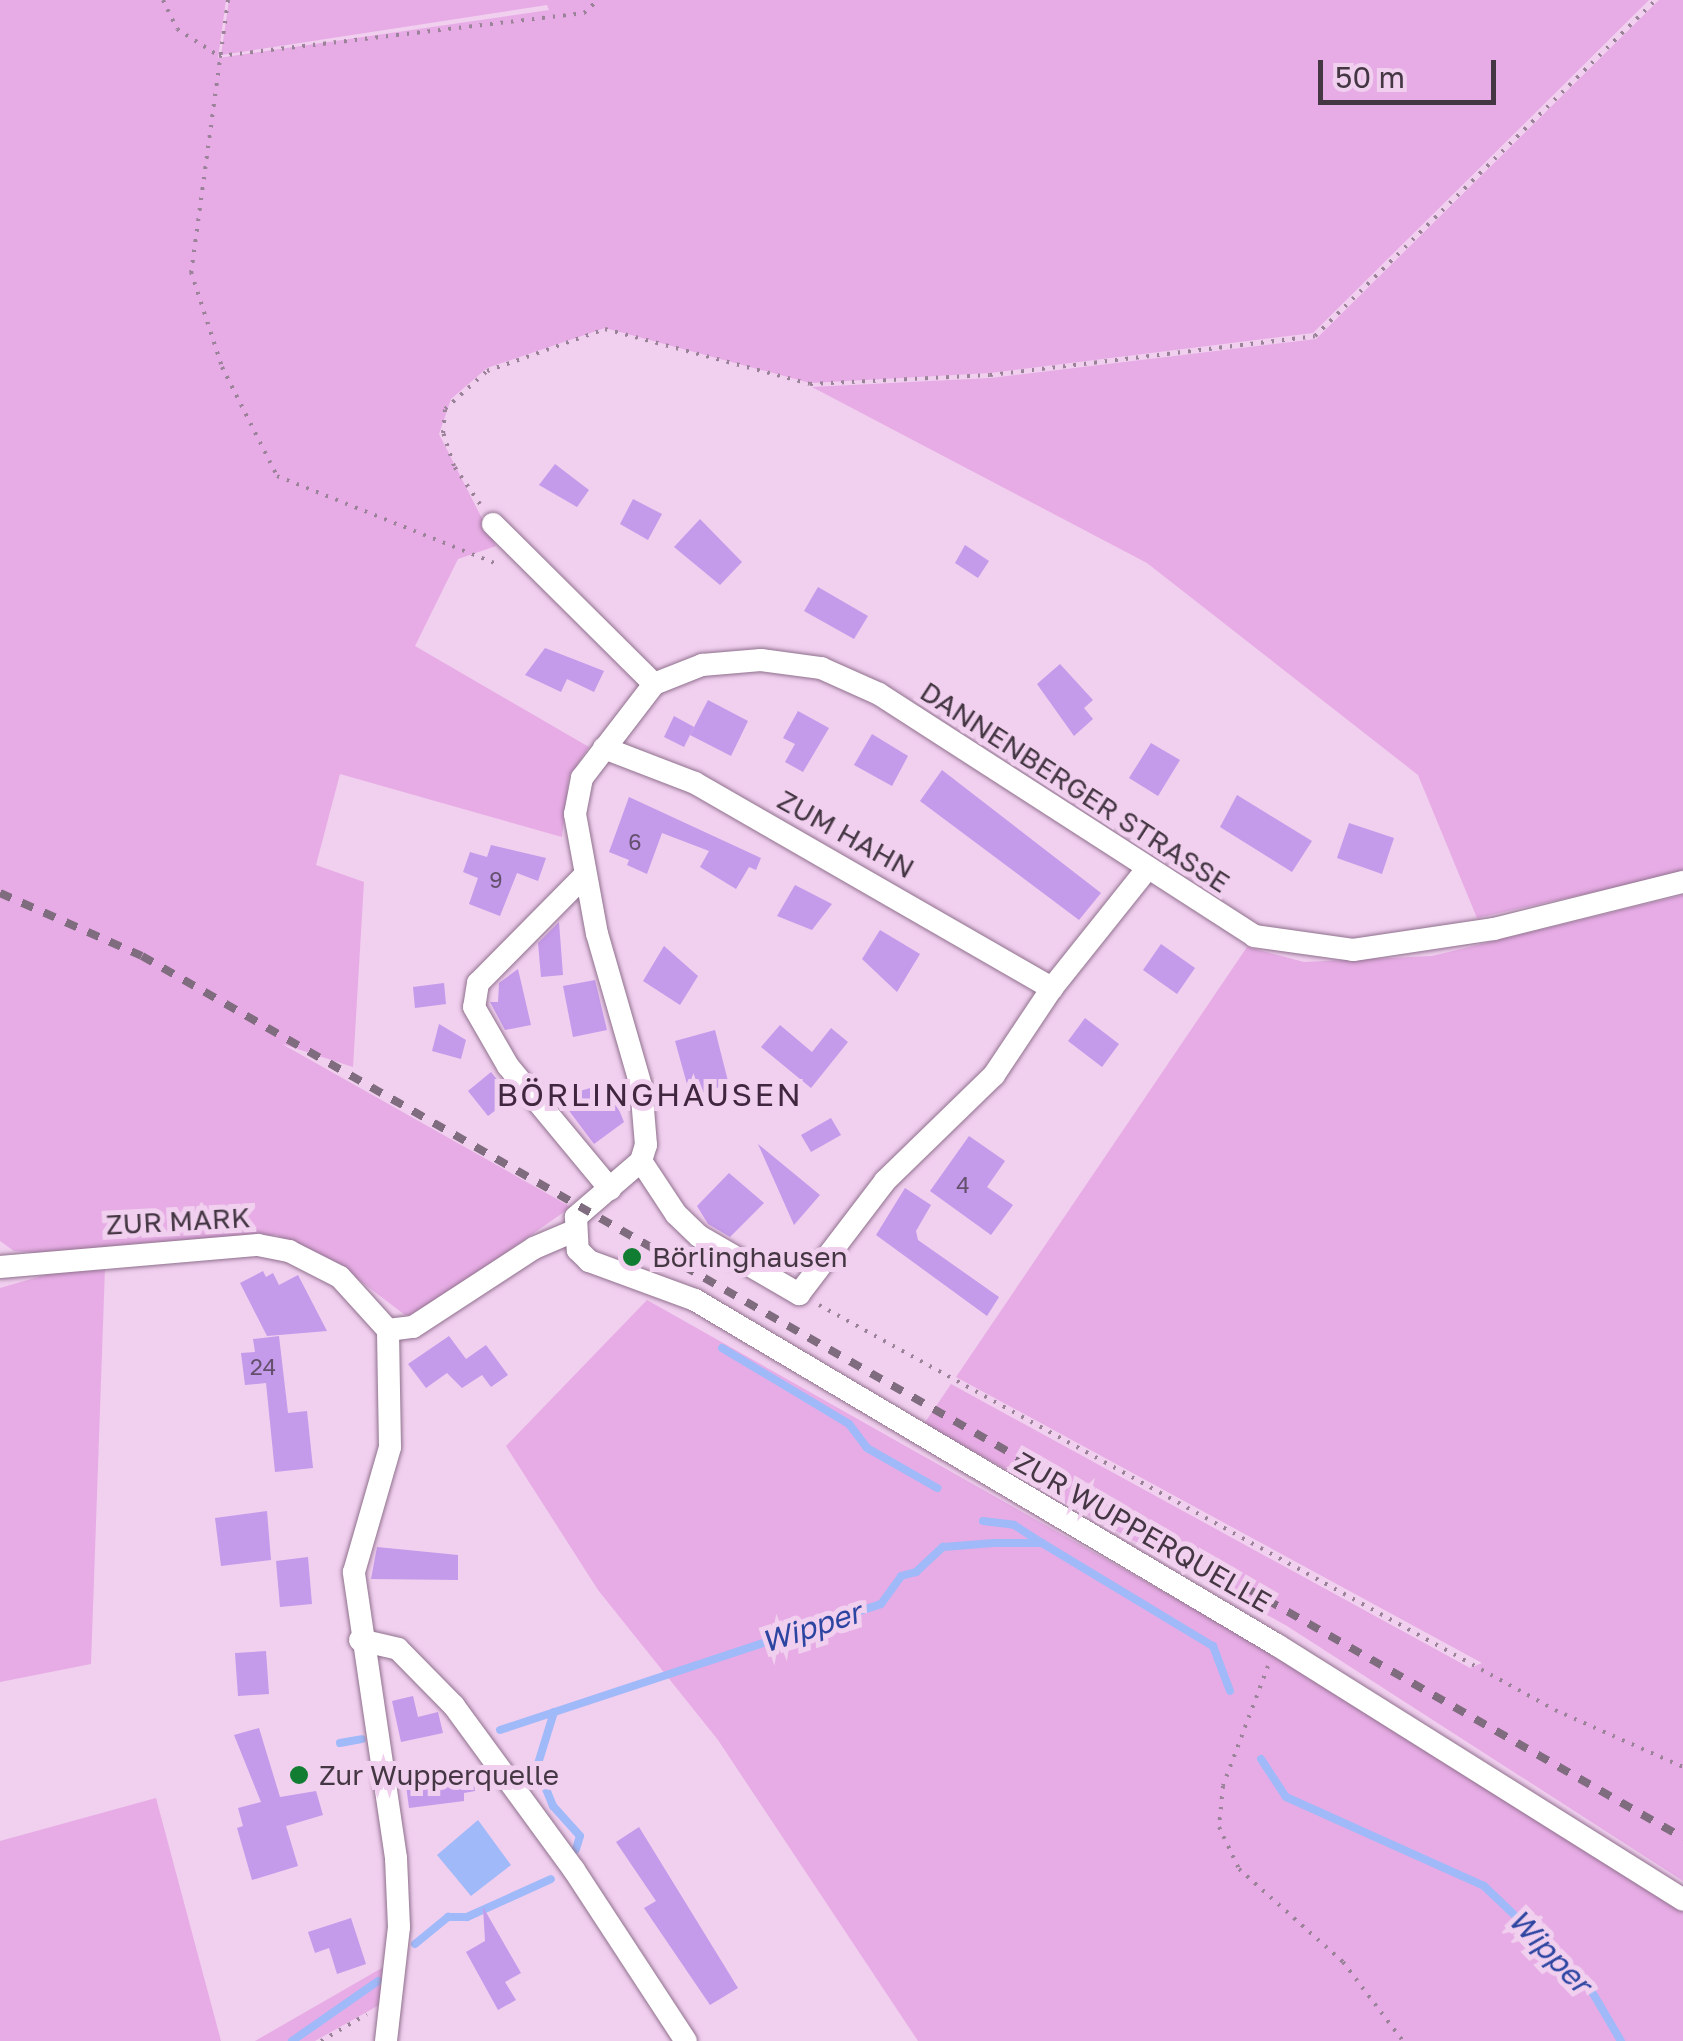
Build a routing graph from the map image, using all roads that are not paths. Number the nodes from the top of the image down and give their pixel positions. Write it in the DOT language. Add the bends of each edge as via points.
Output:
graph roads {
  1 [pos="493,524"];
  2 [pos="654,684"];
  3 [pos="604,748"];
  4 [pos="1147,869"];
  5 [pos="583,877"];
  6 [pos="1683,882"];
  7 [pos="1052,988"];
  8 [pos="641,1161"];
  9 [pos="610,1189"];
  10 [pos="574,1231"];
  11 [pos="0,1267"];
  12 [pos="388,1330"];
  13 [pos="360,1640"];
  14 [pos="1683,1900"];
  15 [pos="386,2041"];
  16 [pos="686,2041"];
  1 -- 2 [label="street"];
  2 -- 3 [label="street"];
  2 -- 4 [label="street, DANNENBERGER STRASSE" via="724,660 821,668 879,694"];
  3 -- 5 [label="street" via="582,778 576,814"];
  3 -- 7 [label="street, ZUM HAHN" via="694,783"];
  4 -- 6 [label="street, DANNENBERGER STRASSE" via="1254,936 1354,950 1494,929"];
  4 -- 7 [label="street"];
  5 -- 8 [label="street" via="641,1086"];
  5 -- 9 [label="street" via="478,984 474,1006 508,1066"];
  7 -- 8 [label="street" via="994,1074 884,1181 800,1294 699,1236"];
  8 -- 9 [label="street"];
  9 -- 10 [label="street" via="576,1218"];
  10 -- 12 [label="street" via="534,1248 413,1327"];
  10 -- 14 [label="street, ZUR WUPPERQUELLE" via="589,1261 695,1300 1277,1645"];
  11 -- 12 [label="street, ZUR MARK" via="258,1245 289,1251 340,1277"];
  12 -- 13 [label="street" via="390,1447 354,1572"];
  13 -- 15 [label="street" via="396,1858 400,1928"];
  13 -- 16 [label="street" via="398,1649 454,1706 574,1870"];
}
